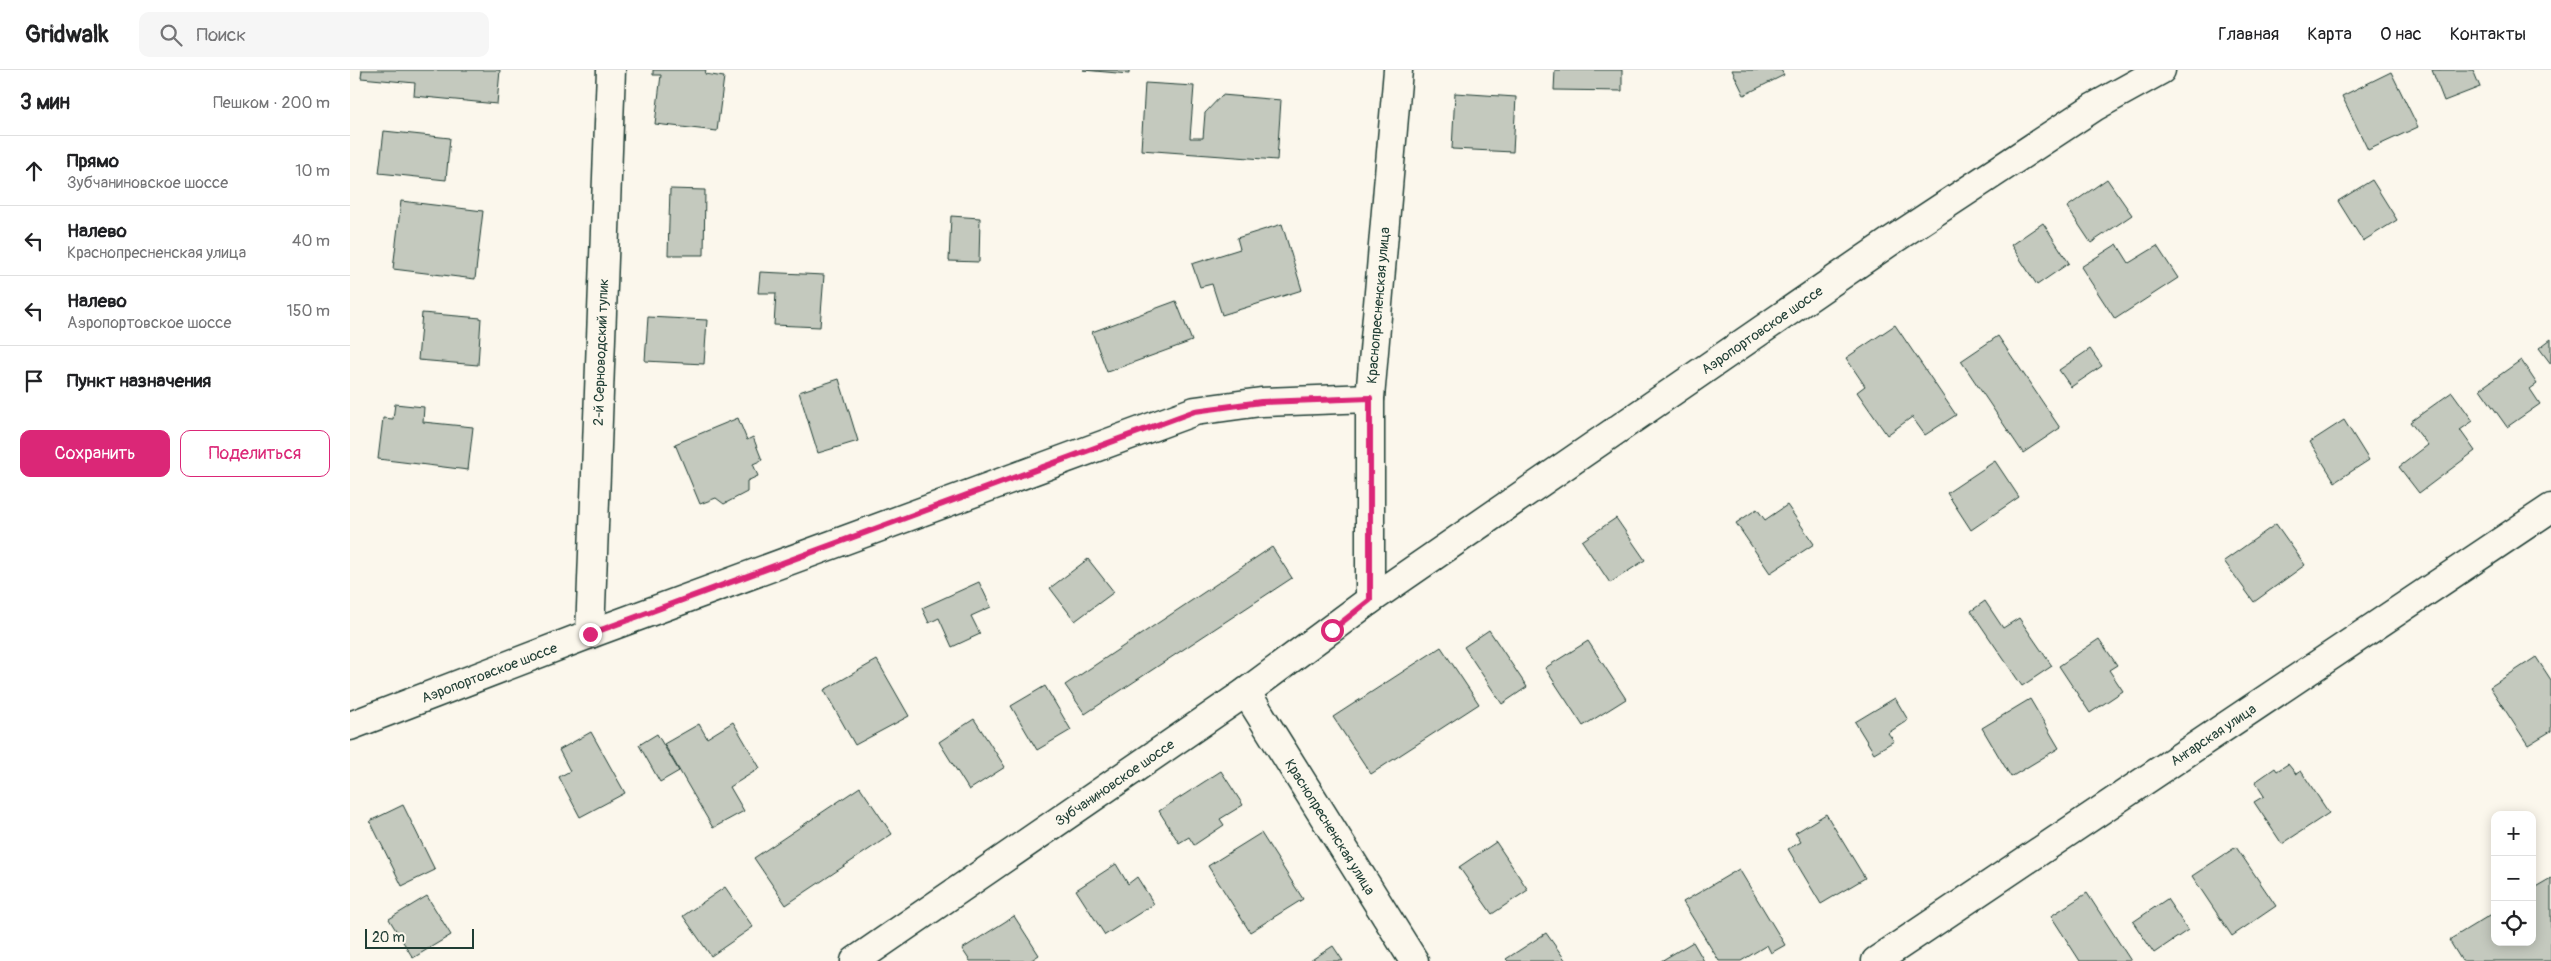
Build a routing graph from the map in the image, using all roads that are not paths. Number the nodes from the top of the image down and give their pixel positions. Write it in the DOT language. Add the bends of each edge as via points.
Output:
graph roads {
  1 [pos="611,70"];
  2 [pos="1398,70"];
  3 [pos="2161,70"];
  4 [pos="1370,398"];
  5 [pos="2551,508"];
  6 [pos="1370,600"];
  7 [pos="590,634"];
  8 [pos="1246,692"];
  9 [pos="350,726"];
  10 [pos="855,961"];
  11 [pos="1414,961"];
  12 [pos="1876,961"];
  1 -- 7 [label="street, 2-й Серноводский тупик"];
  2 -- 4 [label="street, Краснопресненская улица"];
  3 -- 6 [label="street, Аэропортовское шоссе" via="2094,107 1888,242"];
  4 -- 6 [label="street, Краснопресненская улица"];
  4 -- 7 [label="street, Аэропортовское шоссе" via="1261,402 1195,411"];
  5 -- 12 [label="street, Ангарская улица"];
  6 -- 8 [label="street, Зубчаниновское шоссе"];
  7 -- 9 [label="street, Аэропортовское шоссе"];
  8 -- 10 [label="street, Зубчаниновское шоссе"];
  8 -- 11 [label="street, Краснопресненская улица"];
}
